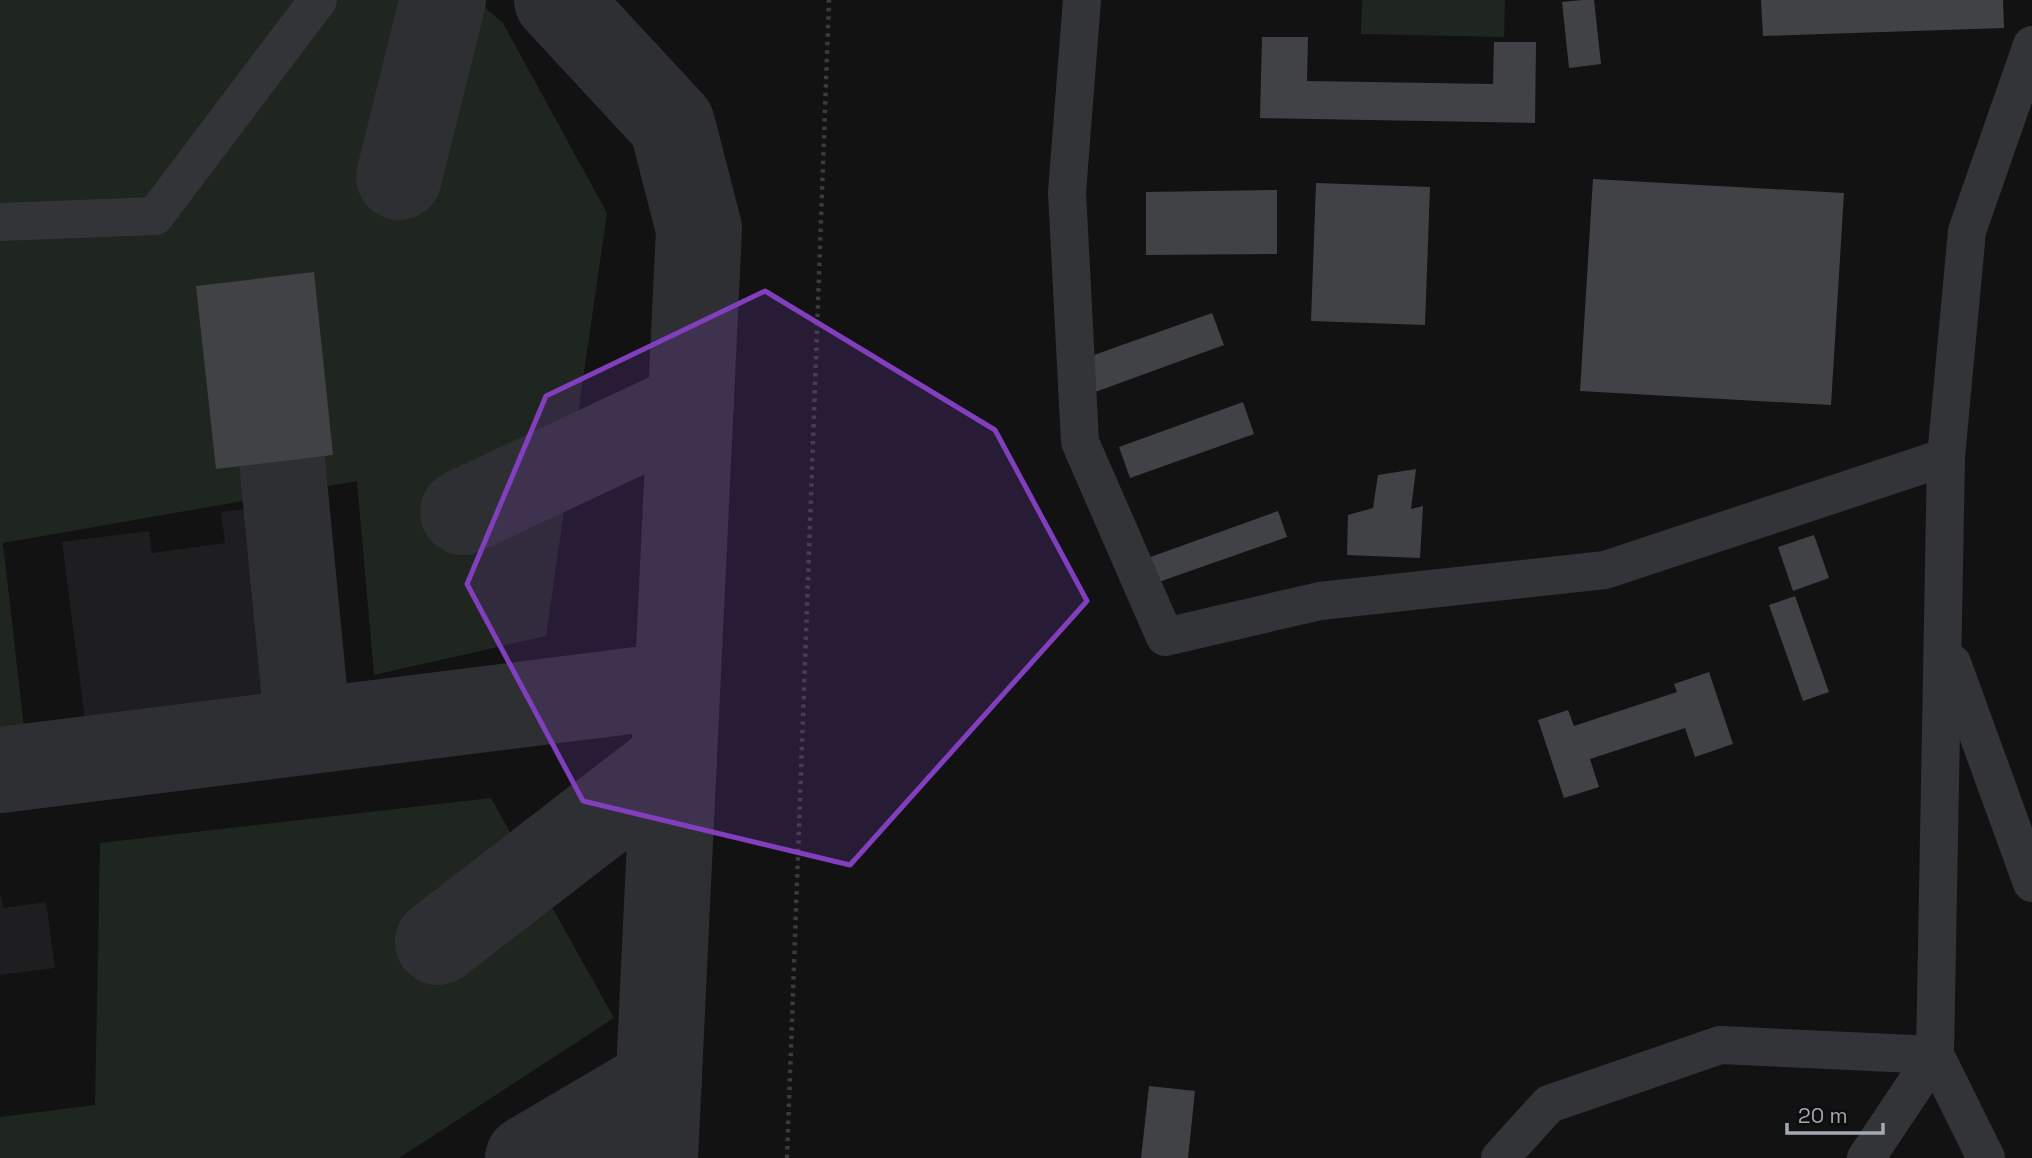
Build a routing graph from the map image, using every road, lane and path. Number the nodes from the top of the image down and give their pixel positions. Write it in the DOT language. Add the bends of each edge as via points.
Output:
graph roads {
  1 [pos="318,0"];
  2 [pos="829,0"];
  3 [pos="1082,0"];
  4 [pos="2032,45"];
  5 [pos="0,222"];
  6 [pos="1946,457"];
  7 [pos="1944,642"];
  8 [pos="2032,883"];
  9 [pos="1935,1055"];
  10 [pos="787,1158"];
  11 [pos="1500,1158"];
  12 [pos="1866,1158"];
  13 [pos="1986,1158"];
  1 -- 5 [label="street" via="155,216"];
  2 -- 10 [label="path"];
  3 -- 6 [label="street" via="1067,192 1080,442 1166,637 1320,601 1605,570"];
  4 -- 6 [label="street" via="1967,231"];
  6 -- 7 [label="street"];
  7 -- 8 [label="street"];
  7 -- 9 [label="street"];
  9 -- 11 [label="street" via="1720,1045 1549,1104"];
  9 -- 12 [label="street"];
  9 -- 13 [label="street"];
}
